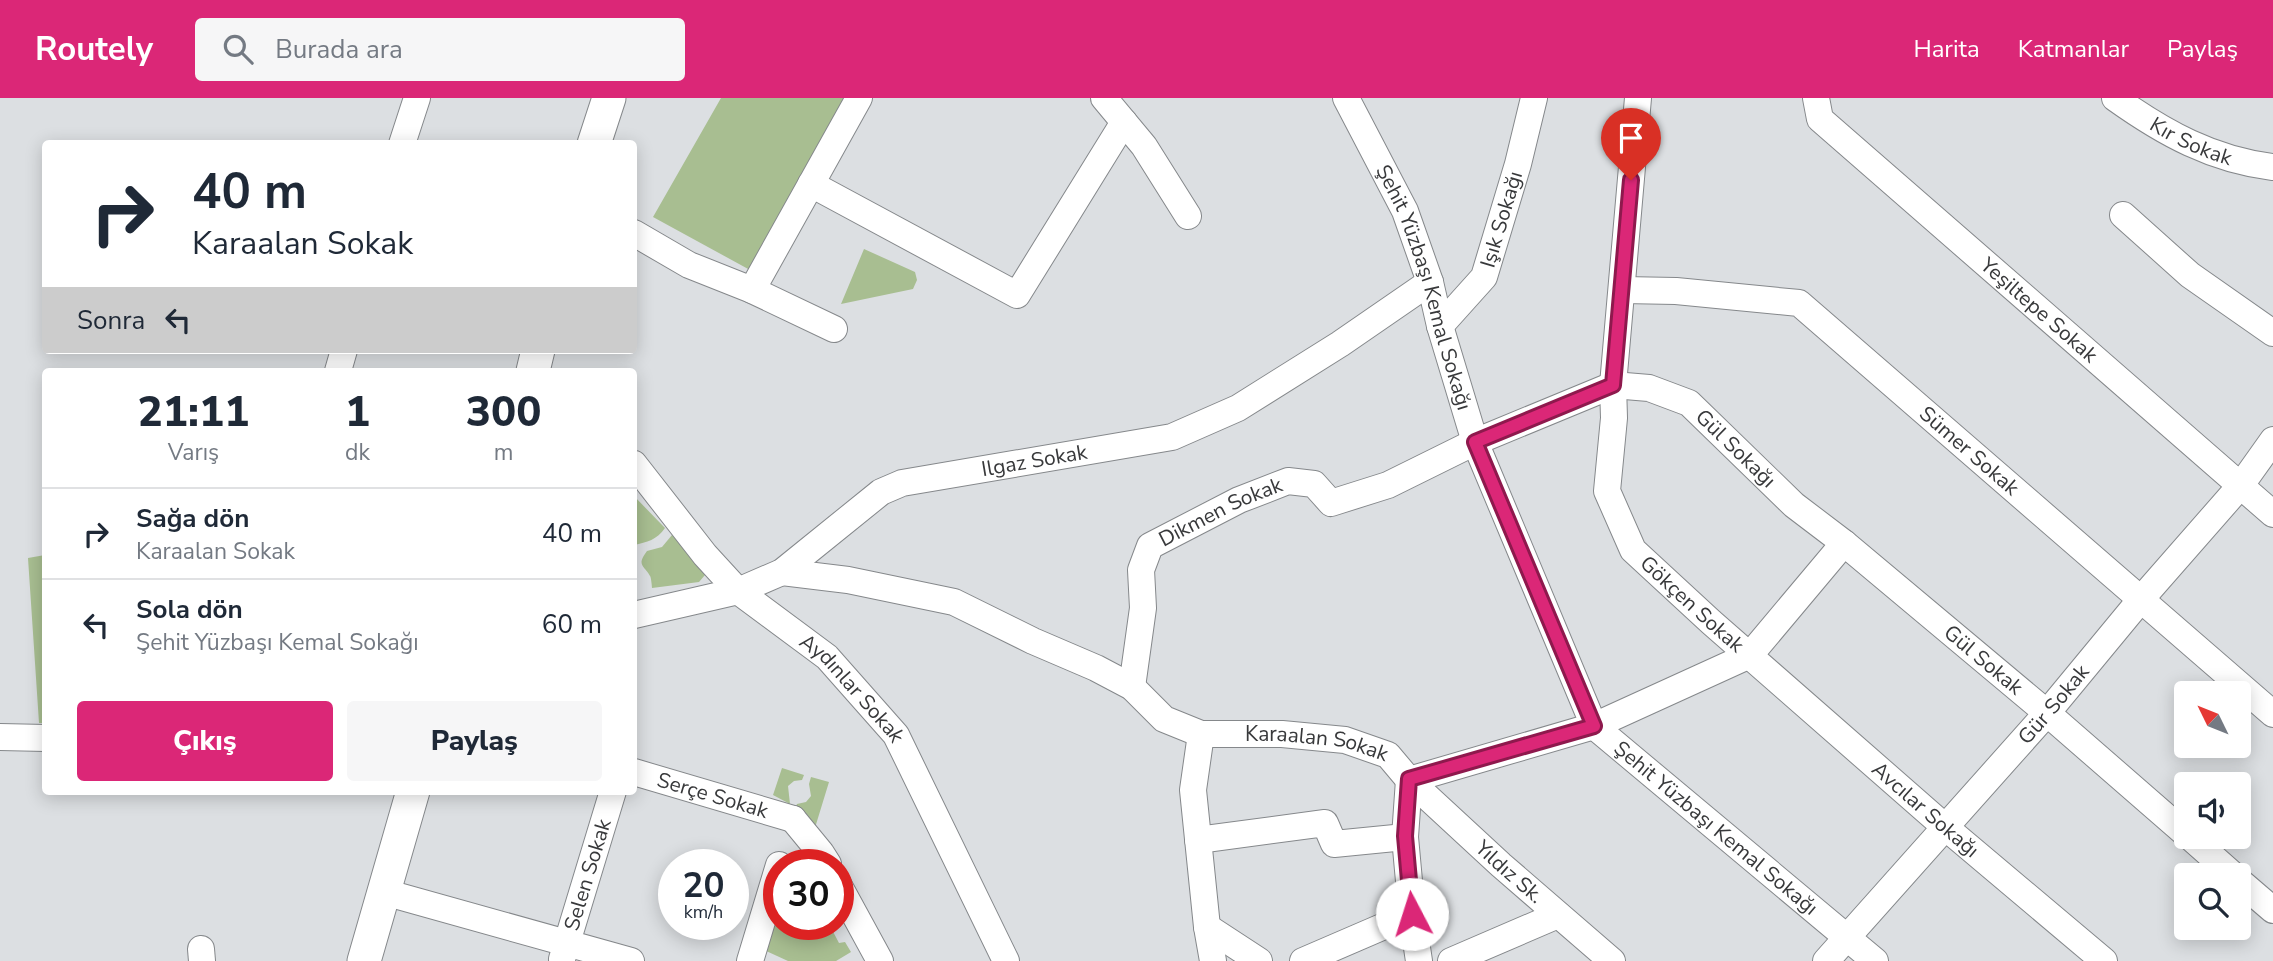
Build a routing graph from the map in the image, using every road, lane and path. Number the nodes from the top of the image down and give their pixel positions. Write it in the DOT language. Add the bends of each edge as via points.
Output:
graph roads {
  1 [pos="417,98"];
  2 [pos="609,98"];
  3 [pos="859,98"];
  4 [pos="1104,98"];
  5 [pos="1346,98"];
  6 [pos="1534,98"];
  7 [pos="1638,98"];
  8 [pos="1816,98"];
  9 [pos="2115,98"];
  10 [pos="1124,122"];
  11 [pos="403,140"];
  12 [pos="595,140"];
  13 [pos="2273,167"];
  14 [pos="811,184"];
  15 [pos="2123,215"];
  16 [pos="1188,216"];
  17 [pos="637,235"];
  18 [pos="1430,282"];
  19 [pos="752,290"];
  20 [pos="1623,290"];
  21 [pos="1440,327"];
  22 [pos="834,329"];
  23 [pos="2273,332"];
  24 [pos="1613,385"];
  25 [pos="2273,440"];
  26 [pos="1475,442"];
  27 [pos="637,468"];
  28 [pos="2241,485"];
  29 [pos="2273,514"];
  30 [pos="1844,543"];
  31 [pos="782,572"];
  32 [pos="738,591"];
  33 [pos="2142,598"];
  34 [pos="637,614"];
  35 [pos="1750,656"];
  36 [pos="1132,687"];
  37 [pos="2046,713"];
  38 [pos="2273,714"];
  39 [pos="1594,726"];
  40 [pos="1201,734"];
  41 [pos="0,737"];
  42 [pos="42,738"];
  43 [pos="637,773"];
  44 [pos="1409,779"];
  45 [pos="412,795"];
  46 [pos="612,795"];
  47 [pos="793,819"];
  48 [pos="2174,824"];
  49 [pos="1945,827"];
  50 [pos="1405,836"];
  51 [pos="1198,840"];
  52 [pos="784,849"];
  53 [pos="818,849"];
  54 [pos="2203,849"];
  55 [pos="2219,863"];
  56 [pos="2251,891"];
  57 [pos="384,892"];
  58 [pos="2273,910"];
  59 [pos="854,913"];
  60 [pos="1412,914"];
  61 [pos="1558,915"];
  62 [pos="763,918"];
  63 [pos="1207,927"];
  64 [pos="1847,936"];
  65 [pos="565,952"];
  66 [pos="363,961"];
  67 [pos="631,961"];
  68 [pos="750,961"];
  69 [pos="880,961"];
  70 [pos="1006,961"];
  71 [pos="1213,961"];
  72 [pos="1259,961"];
  73 [pos="1303,961"];
  74 [pos="1419,961"];
  75 [pos="1451,961"];
  76 [pos="1612,961"];
  77 [pos="1826,961"];
  78 [pos="1875,961"];
  79 [pos="2104,961"];
  1 -- 11 [label="street"];
  2 -- 12 [label="main road"];
  3 -- 14 [label="street"];
  4 -- 10 [label="street"];
  5 -- 18 [label="street, Şehit Yüzbaşı Kemal Sokağı" via="1405,211"];
  6 -- 21 [label="street, Işık Sokağı" via="1484,277"];
  7 -- 20 [label="street, Gökçen Sokak"];
  8 -- 28 [label="street, Yeşiltepe Sokak" via="1820,120"];
  9 -- 13 [label="street, Kır Sokak" via="2201,150 2244,164"];
  10 -- 14 [label="street" via="1017,295"];
  10 -- 16 [label="street"];
  14 -- 19 [label="street"];
  15 -- 23 [label="street" via="2190,275"];
  17 -- 19 [label="street" via="689,265"];
  18 -- 21 [label="street, Şehit Yüzbaşı Kemal Sokağı"];
  18 -- 31 [label="street, Ilgaz Sokak" via="1238,408 1172,437 902,483 881,492"];
  19 -- 22 [label="street"];
  20 -- 24 [label="street, Gökçen Sokak"];
  20 -- 33 [label="street, Sümer Sokak" via="1799,303"];
  21 -- 26 [label="street, Şehit Yüzbaşı Kemal Sokağı"];
  24 -- 26 [label="street, Dikmen Sokak"];
  24 -- 30 [label="street, Gül Sokağı" via="1649,388 1689,403 1794,505"];
  24 -- 35 [label="street, Gökçen Sokak" via="1607,491 1633,550"];
  25 -- 28 [label="street, Gür Sokak"];
  26 -- 36 [label="street, Dikmen Sokak" via="1388,485 1331,503 1314,484 1288,481 1150,545 1141,570 1143,608"];
  26 -- 39 [label="street, Şehit Yüzbaşı Kemal Sokağı"];
  27 -- 32 [label="street, Aydınlar Sokak"];
  28 -- 29 [label="street, Yeşiltepe Sokak"];
  28 -- 33 [label="street, Gür Sokak"];
  30 -- 35 [label="street, Karaalan Sokak"];
  30 -- 37 [label="street, Gül Sokak"];
  31 -- 32 [label="street, Ilgaz Sokak"];
  31 -- 36 [label="street, Karaalan Sokak" via="954,602"];
  32 -- 34 [label="street, Ilgaz Sokak"];
  32 -- 70 [label="street, Aydınlar Sokak" via="827,657 896,735"];
  33 -- 37 [label="street, Gür Sokak"];
  33 -- 38 [label="street, Sümer Sokak"];
  35 -- 39 [label="street, Karaalan Sokak"];
  35 -- 49 [label="street, Avcılar Sokağı"];
  36 -- 40 [label="street, Karaalan Sokak" via="1164,719"];
  37 -- 48 [label="street, Gül Sokak"];
  37 -- 49 [label="street, Gür Sokak"];
  39 -- 44 [label="street, Karaalan Sokak"];
  39 -- 64 [label="street, Şehit Yüzbaşı Kemal Sokağı"];
  40 -- 44 [label="street, Karaalan Sokak" via="1345,740 1388,755"];
  40 -- 51 [label="street" via="1193,790"];
  41 -- 42 [label="street"];
  43 -- 47 [label="street, Serçe Sokak"];
  44 -- 50 [label="street"];
  44 -- 61 [label="street, Yıldız Sk."];
  45 -- 57 [label="main road"];
  46 -- 65 [label="street, Selen Sokak"];
  47 -- 52 [label="street"];
  47 -- 53 [label="street"];
  49 -- 64 [label="street, Gür Sokak"];
  49 -- 79 [label="street, Avcılar Sokağı"];
  50 -- 51 [label="street" via="1334,844 1325,823"];
  50 -- 60 [label="street"];
  51 -- 63 [label="street"];
  54 -- 55 [label="street, Gül Sokak"];
  56 -- 58 [label="street"];
  57 -- 65 [label="street"];
  57 -- 66 [label="main road"];
  59 -- 69 [label="street"];
  60 -- 73 [label="street"];
  60 -- 74 [label="street"];
  61 -- 75 [label="street"];
  61 -- 76 [label="street, Yıldız Sk."];
  62 -- 68 [label="street"];
  63 -- 71 [label="street"];
  63 -- 72 [label="street"];
  64 -- 77 [label="street, Gür Sokak"];
  64 -- 78 [label="street, Şehit Yüzbaşı Kemal Sokağı"];
  65 -- 67 [label="street"];
}
